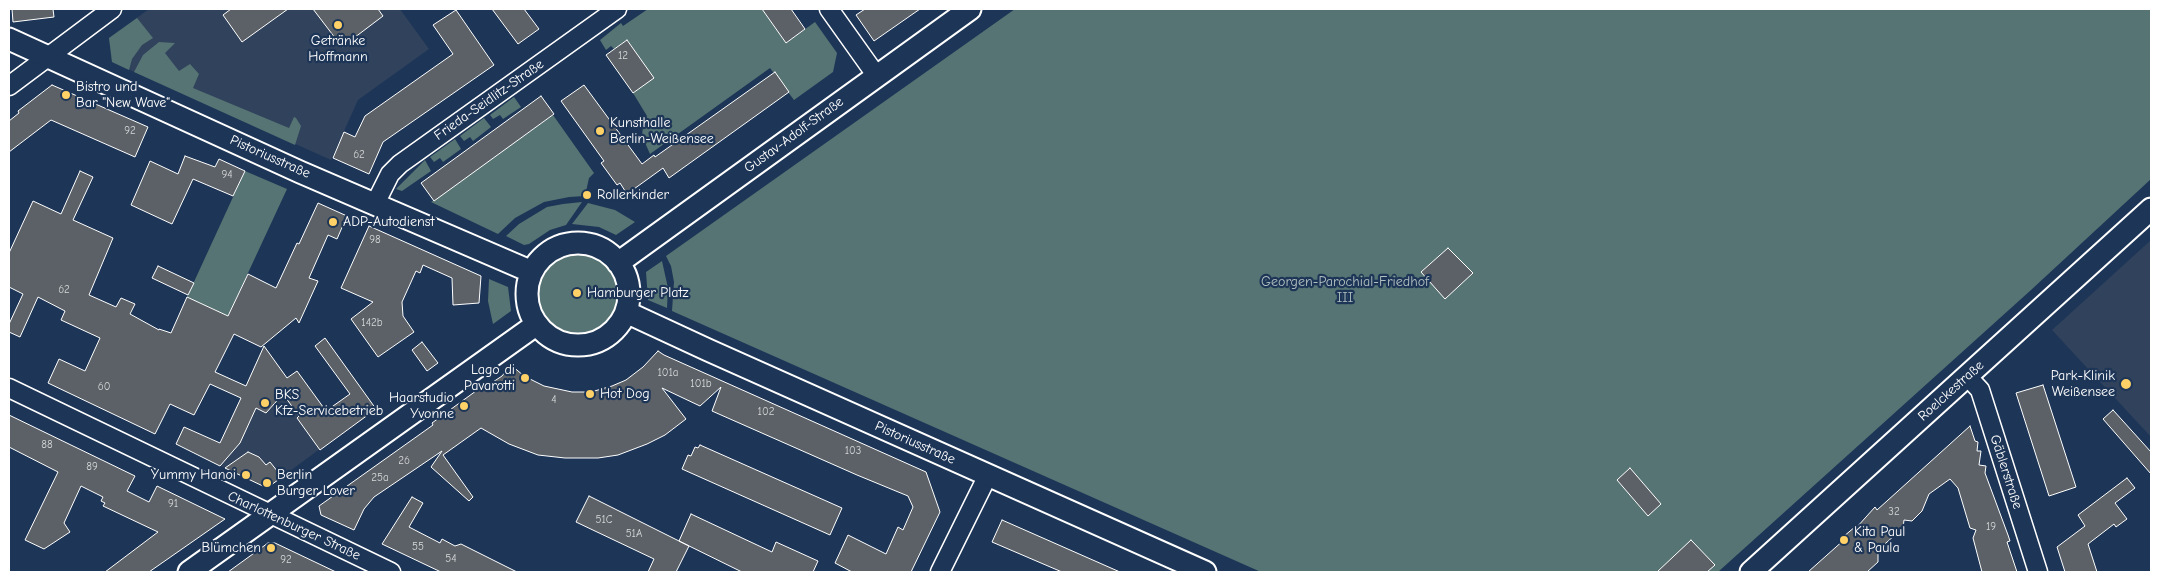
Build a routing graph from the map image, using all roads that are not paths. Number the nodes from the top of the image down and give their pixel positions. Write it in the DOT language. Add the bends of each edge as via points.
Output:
graph roads {
  1 [pos="112,9"];
  2 [pos="617,9"];
  3 [pos="829,9"];
  4 [pos="970,9"];
  5 [pos="9,40"];
  6 [pos="47,58"];
  7 [pos="876,75"];
  8 [pos="9,86"];
  9 [pos="375,204"];
  10 [pos="2151,209"];
  11 [pos="618,263"];
  12 [pos="532,272"];
  13 [pos="626,312"];
  14 [pos="537,324"];
  15 [pos="1967,376"];
  16 [pos="9,388"];
  17 [pos="988,475"];
  18 [pos="270,515"];
  19 [pos="189,572"];
  20 [pos="390,572"];
  21 [pos="940,572"];
  22 [pos="1205,572"];
  23 [pos="1751,572"];
  24 [pos="2038,572"];
  1 -- 6 [label="street"];
  2 -- 9 [label="street, Frieda-Seidlitz-Straße" via="400,164 390,174"];
  3 -- 7 [label="street"];
  4 -- 7 [label="street, Gustav-Adolf-Straße"];
  5 -- 6 [label="street, Pistoriusstraße"];
  6 -- 8 [label="street"];
  6 -- 9 [label="street, Pistoriusstraße"];
  7 -- 11 [label="street, Gustav-Adolf-Straße"];
  9 -- 12 [label="street, Pistoriusstraße"];
  10 -- 15 [label="street, Roelckestraße"];
  11 -- 12 [label="street" via="603,250 588,244 571,244 556,248 542,258"];
  11 -- 13 [label="street" via="629,290"];
  12 -- 14 [label="street" via="528,304"];
  13 -- 14 [label="street" via="610,334 601,340 580,345 558,341"];
  13 -- 17 [label="street, Pistoriusstraße"];
  14 -- 18 [label="street"];
  15 -- 23 [label="street, Roelckestraße"];
  15 -- 24 [label="street, Gäblerstraße" via="1980,390"];
  16 -- 18 [label="street, Charlottenburger Straße"];
  17 -- 21 [label="street"];
  17 -- 22 [label="street, Pistoriusstraße"];
  18 -- 19 [label="street"];
  18 -- 20 [label="street, Charlottenburger Straße"];
}
